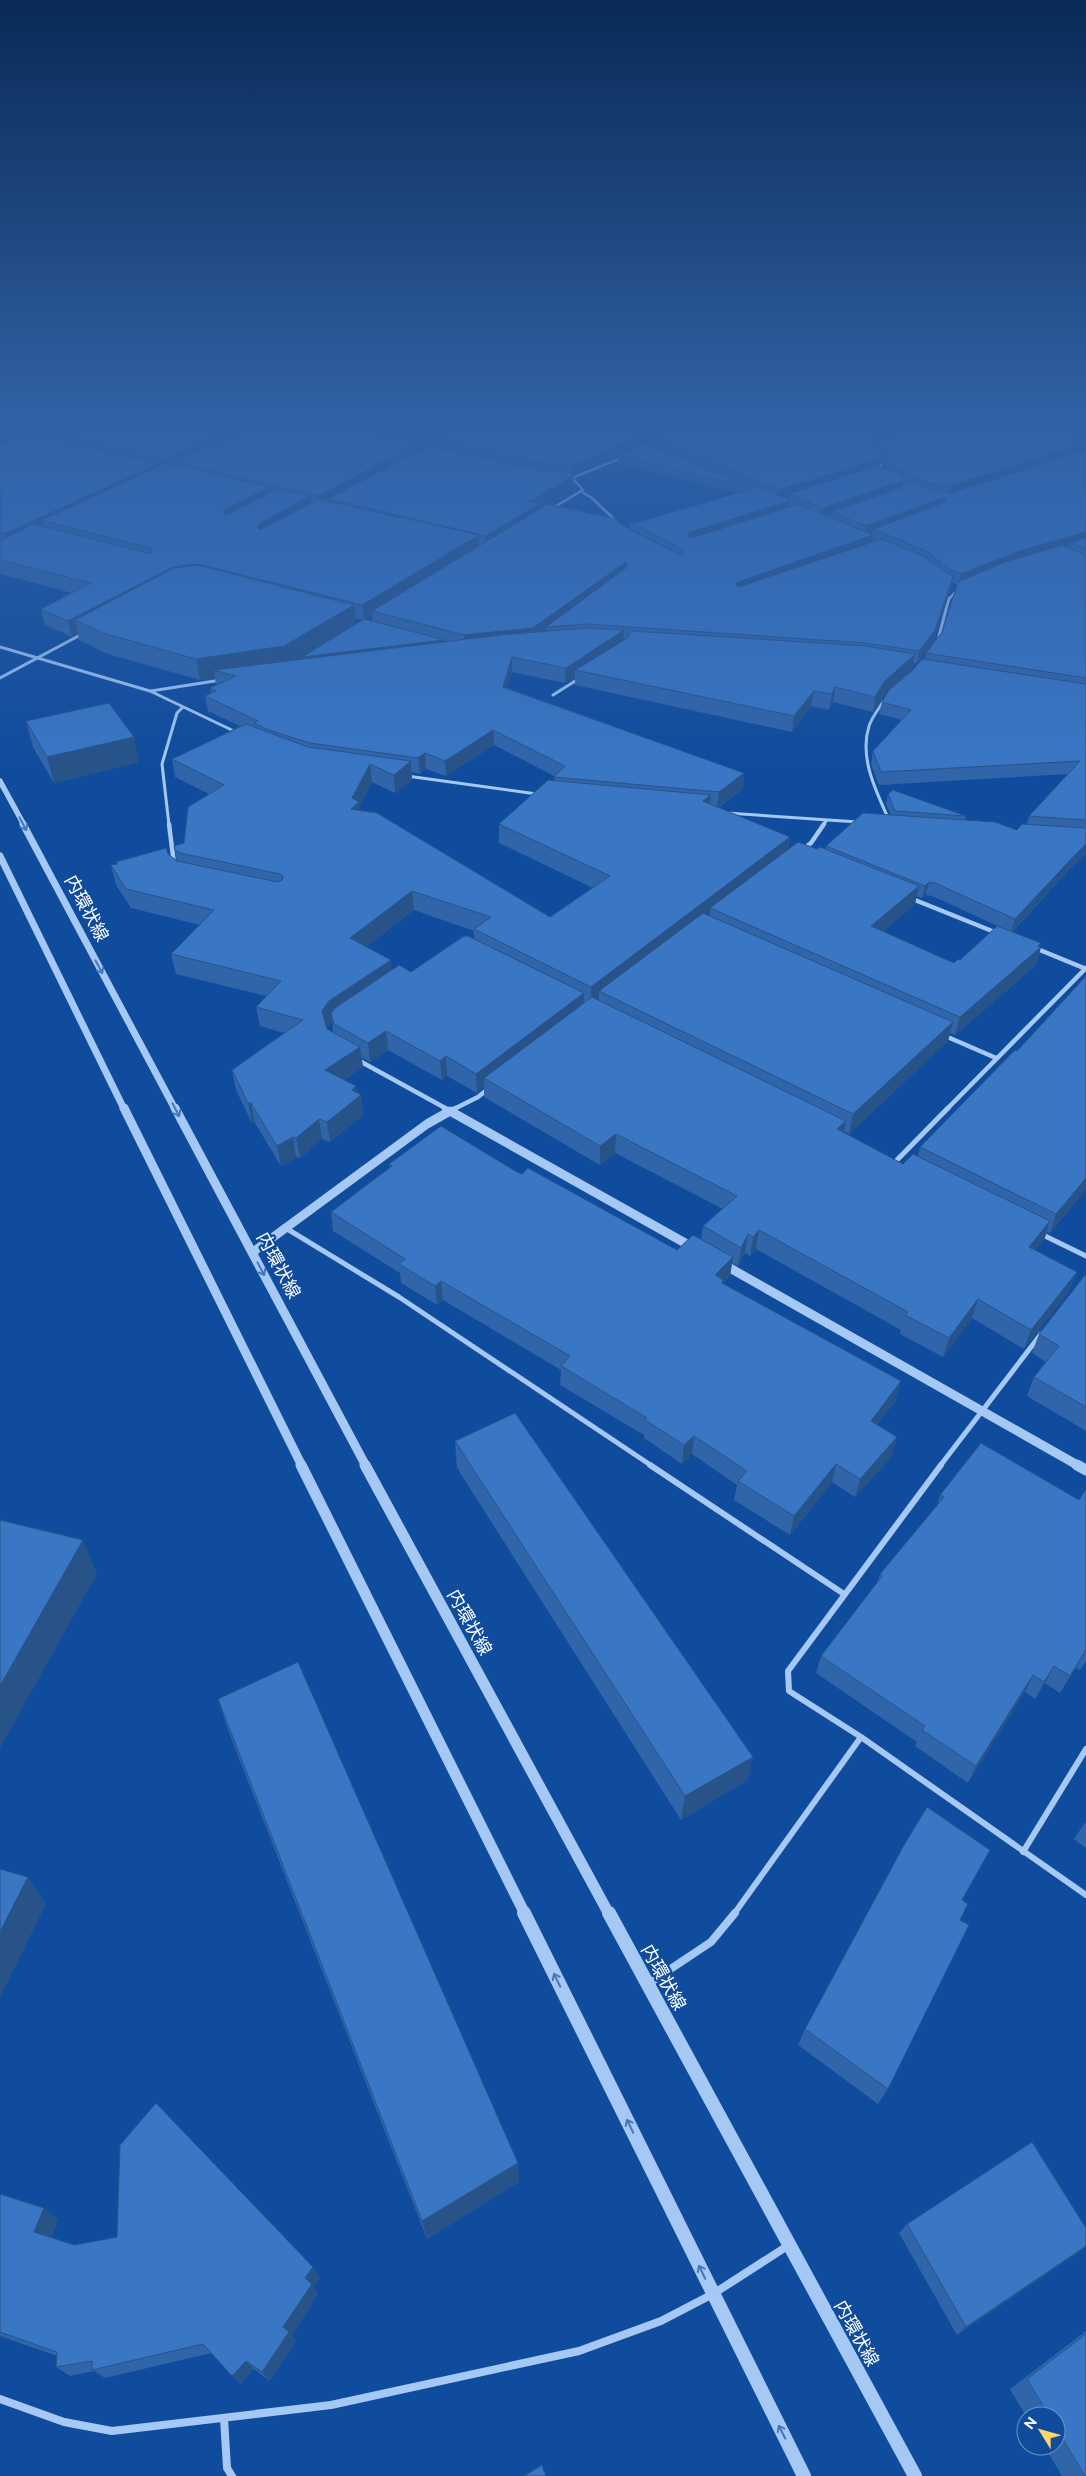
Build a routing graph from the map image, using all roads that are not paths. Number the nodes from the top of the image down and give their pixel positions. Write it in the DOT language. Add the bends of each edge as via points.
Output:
graph roads {
  1 [pos="964,585"];
  2 [pos="953,587"];
  3 [pos="958,588"];
  4 [pos="89,631"];
  5 [pos="936,643"];
  6 [pos="0,647"];
  7 [pos="38,658"];
  8 [pos="585,675"];
  9 [pos="0,678"];
  10 [pos="230,679"];
  11 [pos="150,691"];
  12 [pos="553,695"];
  13 [pos="884,700"];
  14 [pos="183,707"];
  15 [pos="246,737"];
  16 [pos="400,775"];
  17 [pos="0,781"];
  18 [pos="541,794"];
  19 [pos="724,813"];
  20 [pos="826,820"];
  21 [pos="863,822"];
  22 [pos="882,823"];
  23 [pos="798,853"];
  24 [pos="0,857"];
  25 [pos="175,871"];
  26 [pos="900,894"];
  27 [pos="1002,935"];
  28 [pos="1030,946"];
  29 [pos="1086,968"];
  30 [pos="933,1031"];
  31 [pos="350,1055"];
  32 [pos="996,1058"];
  33 [pos="493,1085"];
  34 [pos="450,1111"];
  35 [pos="887,1157"];
  36 [pos="896,1161"];
  37 [pos="905,1165"];
  38 [pos="284,1227"];
  39 [pos="1034,1230"];
  40 [pos="253,1252"];
  41 [pos="702,1253"];
  42 [pos="1086,1256"];
  43 [pos="711,1258"];
  44 [pos="1045,1328"];
  45 [pos="981,1410"];
  46 [pos="1086,1470"];
  47 [pos="844,1594"];
  48 [pos="861,1737"];
  49 [pos="1086,1749"];
  50 [pos="1023,1852"];
  51 [pos="1086,1896"];
  52 [pos="648,1984"];
  53 [pos="789,2244"];
  54 [pos="713,2294"];
  55 [pos="0,2399"];
  56 [pos="224,2418"];
  57 [pos="232,2476"];
  58 [pos="804,2476"];
  59 [pos="915,2476"];
  1 -- 3 [label="street"];
  2 -- 3 [label="street"];
  3 -- 5 [label="street" via="950,596"];
  4 -- 7 [label="street"];
  6 -- 7 [label="street"];
  7 -- 9 [label="street"];
  7 -- 11 [label="street"];
  8 -- 12 [label="street"];
  10 -- 11 [label="street"];
  11 -- 14 [label="street"];
  13 -- 22 [label="street" via="869,724 866,742 868,768 891,824"];
  14 -- 15 [label="street"];
  14 -- 25 [label="street" via="177,713 162,764"];
  16 -- 18 [label="street"];
  17 -- 40 [label="street, 内環状線, one-way"];
  19 -- 20 [label="street"];
  20 -- 21 [label="street"];
  20 -- 23 [label="street" via="811,843"];
  54 -- 24 [label="street, one-way"];
  26 -- 27 [label="street"];
  28 -- 29 [label="street"];
  29 -- 32 [label="street"];
  30 -- 32 [label="street"];
  31 -- 34 [label="street"];
  32 -- 36 [label="street"];
  33 -- 34 [label="street" via="478,1097"];
  34 -- 38 [label="street" via="427,1124"];
  34 -- 41 [label="street"];
  35 -- 36 [label="street"];
  36 -- 37 [label="street"];
  38 -- 40 [label="street"];
  38 -- 47 [label="street" via="399,1297"];
  39 -- 42 [label="street"];
  40 -- 52 [label="street, 内環状線, one-way" via="382,1497"];
  43 -- 45 [label="street"];
  44 -- 45 [label="street"];
  45 -- 46 [label="street"];
  45 -- 47 [label="street"];
  47 -- 48 [label="street" via="788,1671 789,1691"];
  48 -- 50 [label="street"];
  48 -- 52 [label="street" via="728,1922 710,1942"];
  49 -- 50 [label="street"];
  50 -- 51 [label="street"];
  52 -- 53 [label="street, 内環状線"];
  53 -- 54 [label="street"];
  53 -- 59 [label="street, 内環状線"];
  54 -- 56 [label="street" via="661,2321 579,2351 331,2405"];
  58 -- 54 [label="street, one-way"];
  55 -- 56 [label="street" via="64,2422 112,2431"];
  56 -- 57 [label="street" via="227,2468"];
}
